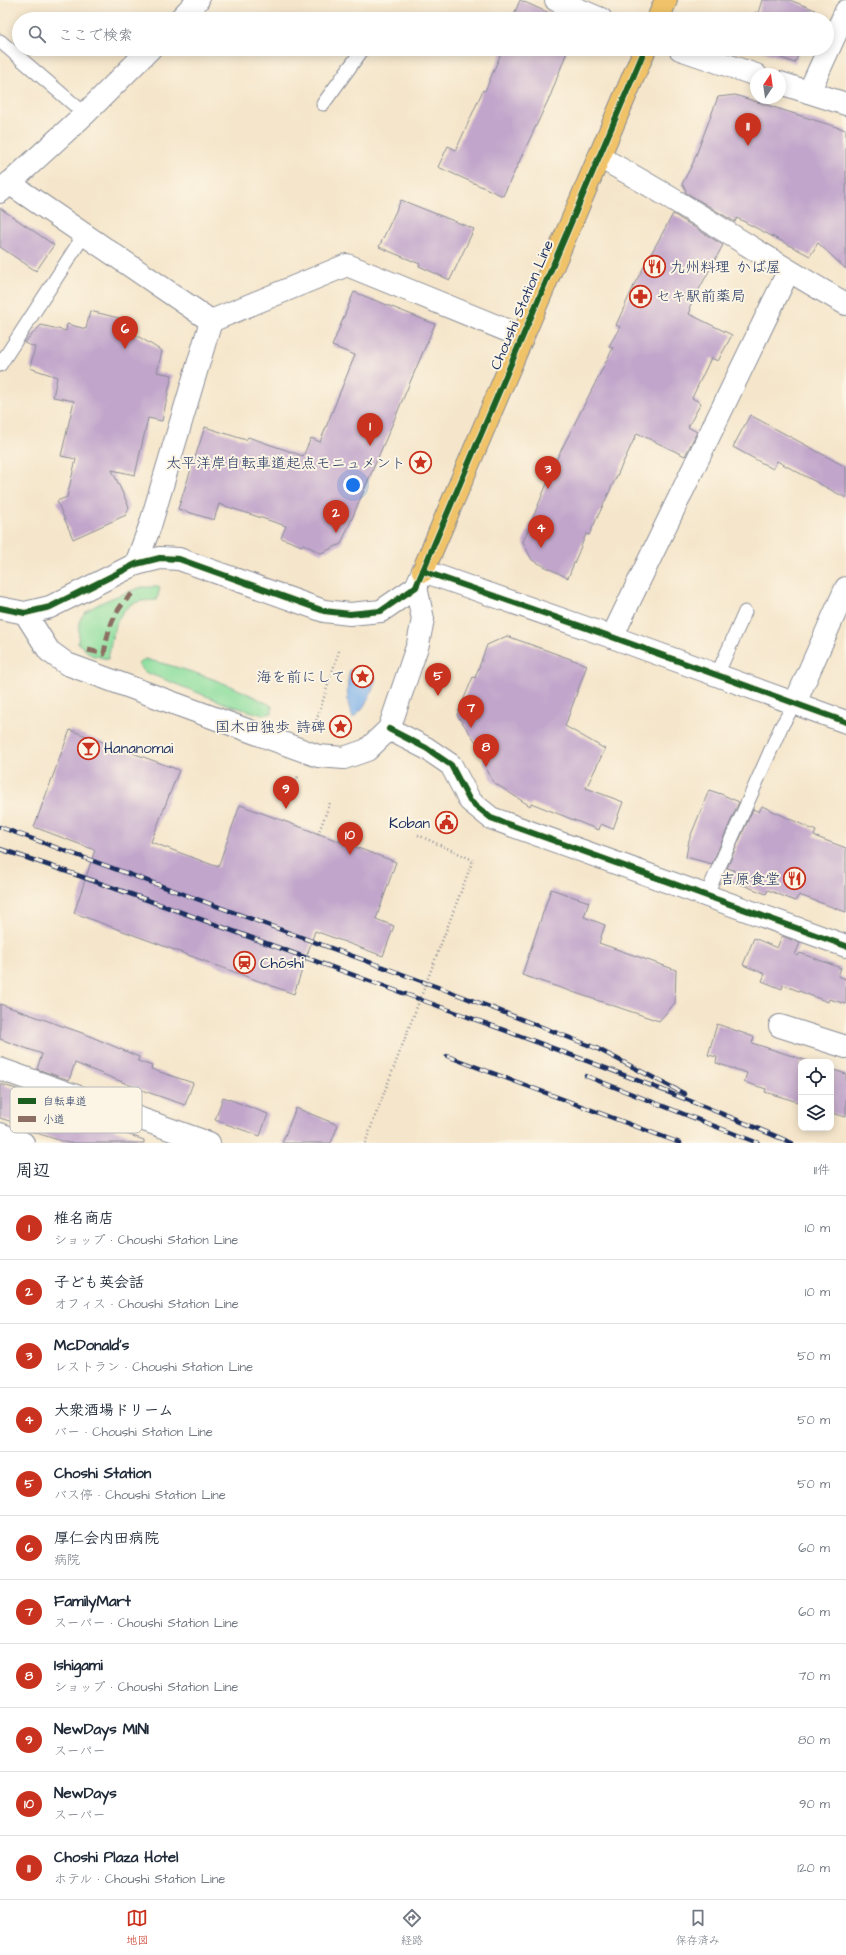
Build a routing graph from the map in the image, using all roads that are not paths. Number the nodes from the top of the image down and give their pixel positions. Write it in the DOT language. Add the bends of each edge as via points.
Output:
graph roads {
  1 [pos="198,0"];
  2 [pos="556,0"];
  3 [pos="666,0"];
  4 [pos="846,11"];
  5 [pos="187,12"];
  6 [pos="585,12"];
  7 [pos="661,12"];
  8 [pos="834,37"];
  9 [pos="0,41"];
  10 [pos="12,51"];
  11 [pos="17,56"];
  12 [pos="143,56"];
  13 [pos="358,56"];
  14 [pos="642,56"];
  15 [pos="700,56"];
  16 [pos="825,56"];
  17 [pos="750,73"];
  18 [pos="786,85"];
  19 [pos="809,92"];
  20 [pos="323,104"];
  21 [pos="846,104"];
  22 [pos="85,114"];
  23 [pos="600,156"];
  24 [pos="4,187"];
  25 [pos="84,234"];
  26 [pos="788,272"];
  27 [pos="846,304"];
  28 [pos="211,321"];
  29 [pos="522,337"];
  30 [pos="0,365"];
  31 [pos="136,564"];
  32 [pos="419,579"];
  33 [pos="846,588"];
  34 [pos="0,608"];
  35 [pos="745,612"];
  36 [pos="25,613"];
  37 [pos="612,637"];
  38 [pos="717,675"];
  39 [pos="795,704"];
  40 [pos="846,722"];
  41 [pos="389,729"];
  42 [pos="706,896"];
  43 [pos="846,946"];
  44 [pos="780,1026"];
  45 [pos="846,1047"];
  46 [pos="0,1069"];
  47 [pos="51,1087"];
  48 [pos="142,1119"];
  49 [pos="0,1134"];
  50 [pos="23,1143"];
  51 [pos="209,1143"];
  1 -- 5 [label="street"];
  2 -- 6 [label="street"];
  3 -- 7 [label="main road"];
  4 -- 8 [label="street"];
  9 -- 10 [label="lane"];
  11 -- 22 [label="lane"];
  12 -- 22 [label="street"];
  13 -- 20 [label="lane"];
  14 -- 23 [label="main road, Choushi Station Line"];
  15 -- 17 [label="street"];
  16 -- 19 [label="street"];
  18 -- 19 [label="street"];
  19 -- 21 [label="street"];
  22 -- 24 [label="street"];
  23 -- 26 [label="street" via="650,184"];
  23 -- 29 [label="main road, Choushi Station Line"];
  24 -- 25 [label="street"];
  25 -- 28 [label="street"];
  25 -- 30 [label="lane"];
  26 -- 27 [label="street"];
  26 -- 37 [label="street"];
  28 -- 29 [label="street" via="347,265"];
  28 -- 31 [label="street" via="150,526"];
  29 -- 32 [label="main road, Choushi Station Line"];
  31 -- 32 [label="street" via="160,558 180,559 324,611 350,614 381,611"];
  31 -- 36 [label="street" via="50,607"];
  32 -- 37 [label="street"];
  32 -- 41 [label="street" via="422,625"];
  33 -- 39 [label="street"];
  34 -- 36 [label="street"];
  35 -- 38 [label="lane"];
  36 -- 41 [label="street" via="49,651 67,664 318,756 344,758 366,750"];
  37 -- 38 [label="street"];
  38 -- 39 [label="street"];
  39 -- 40 [label="street"];
  39 -- 42 [label="lane" via="781,727"];
  41 -- 42 [label="street" via="426,748 451,765 470,801 491,818"];
  42 -- 43 [label="street"];
  44 -- 45 [label="street"];
  46 -- 47 [label="street"];
  48 -- 51 [label="street"];
  49 -- 50 [label="street"];
}
